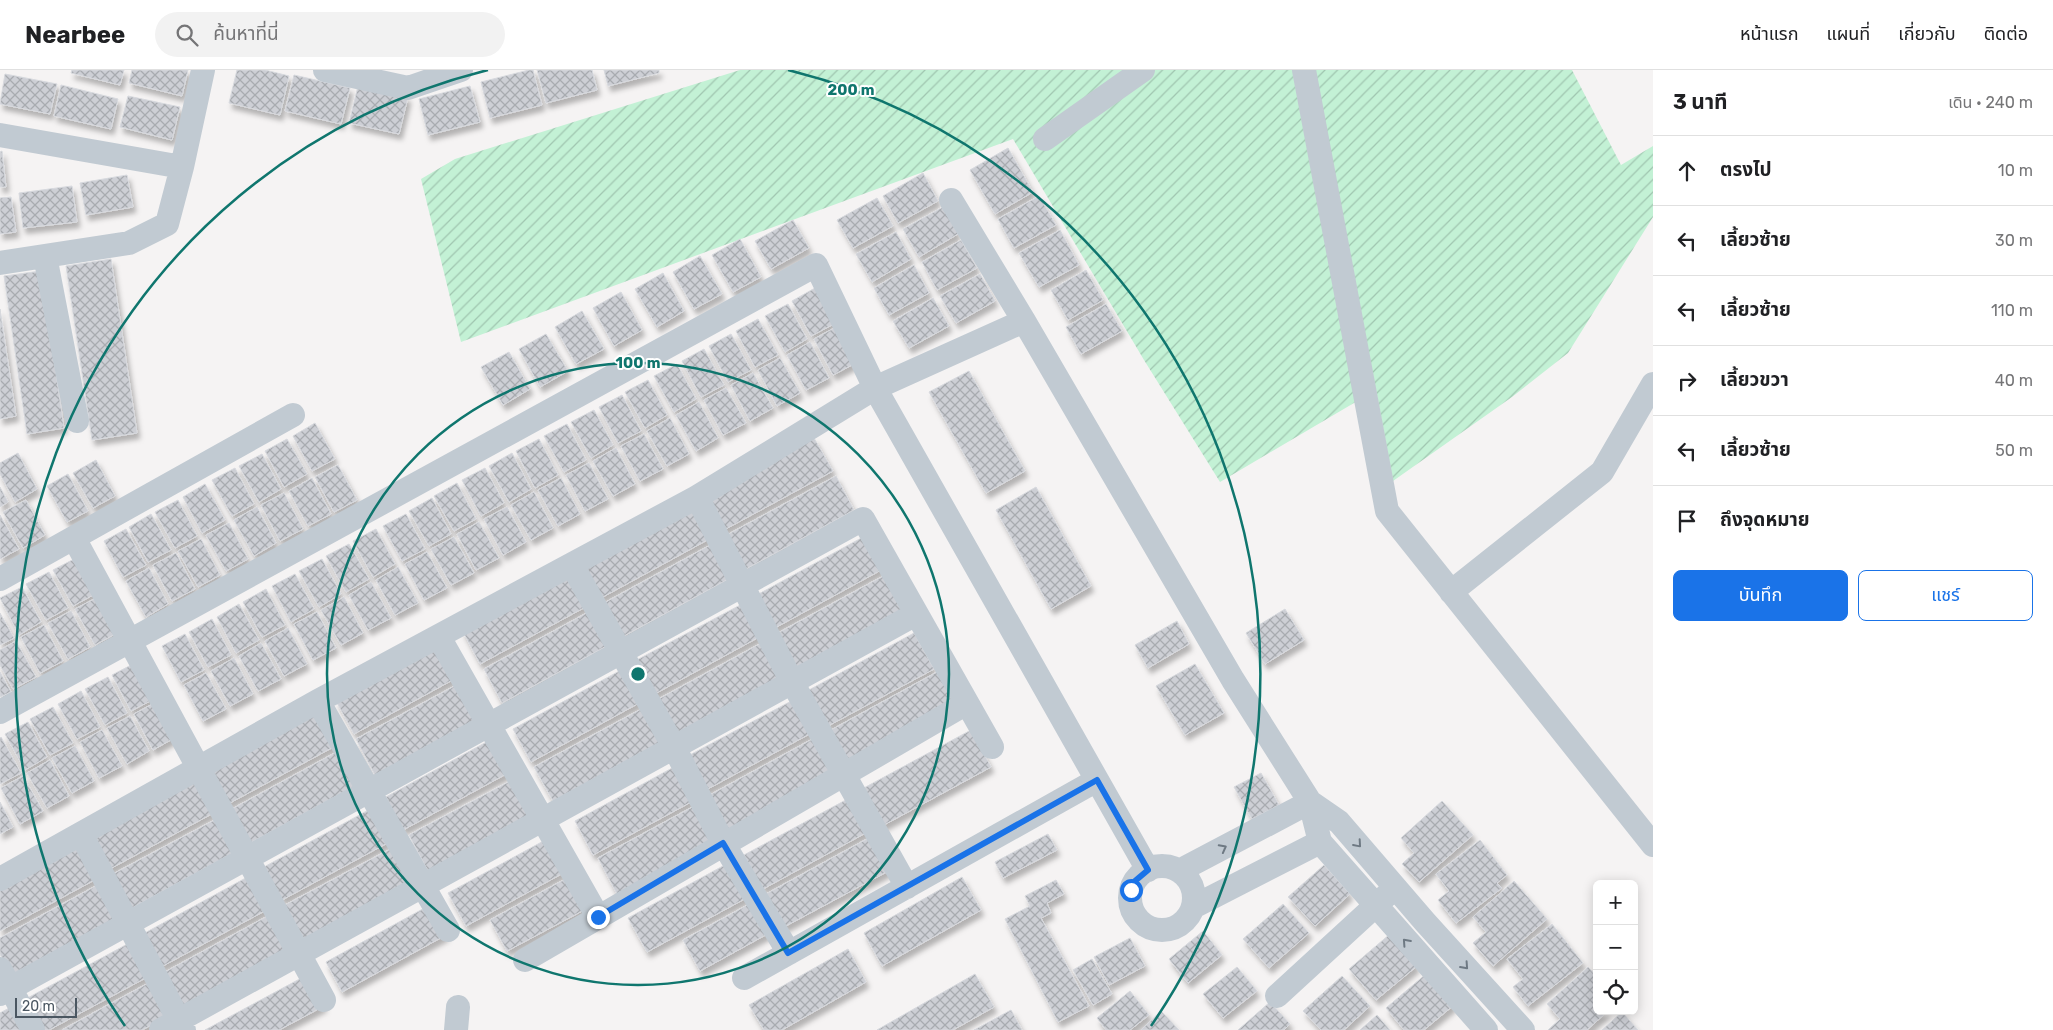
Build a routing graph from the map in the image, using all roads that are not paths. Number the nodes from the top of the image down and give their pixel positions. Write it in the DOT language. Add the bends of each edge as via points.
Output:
graph roads {
  1 [pos="203,70"];
  2 [pos="324,70"];
  3 [pos="461,70"];
  4 [pos="1143,70"];
  5 [pos="1304,70"];
  6 [pos="0,135"];
  7 [pos="1045,138"];
  8 [pos="182,168"];
  9 [pos="951,200"];
  10 [pos="45,256"];
  11 [pos="0,262"];
  12 [pos="1024,320"];
  13 [pos="1653,384"];
  14 [pos="875,388"];
  15 [pos="293,415"];
  16 [pos="77,421"];
  17 [pos="696,497"];
  18 [pos="74,538"];
  19 [pos="572,566"];
  20 [pos="0,579"];
  21 [pos="743,584"];
  22 [pos="1452,592"];
  23 [pos="916,614"];
  24 [pos="439,637"];
  25 [pos="130,640"];
  26 [pos="622,652"];
  27 [pos="792,682"];
  28 [pos="318,701"];
  29 [pos="967,703"];
  30 [pos="0,712"];
  31 [pos="489,725"];
  32 [pos="674,747"];
  33 [pos="992,747"];
  34 [pos="199,768"];
  35 [pos="844,775"];
  36 [pos="1097,780"];
  37 [pos="369,791"];
  38 [pos="1310,802"];
  39 [pos="543,819"];
  40 [pos="81,834"];
  41 [pos="1320,842"];
  42 [pos="723,843"];
  43 [pos="1653,845"];
  44 [pos="248,858"];
  45 [pos="1148,870"];
  46 [pos="1180,871"];
  47 [pos="0,879"];
  48 [pos="423,886"];
  49 [pos="907,887"];
  50 [pos="1395,887"];
  51 [pos="1193,907"];
  52 [pos="1375,907"];
  53 [pos="598,917"];
  54 [pos="128,923"];
  55 [pos="448,930"];
  56 [pos="788,953"];
  57 [pos="299,954"];
  58 [pos="525,960"];
  59 [pos="744,978"];
  60 [pos="4,984"];
  61 [pos="1277,996"];
  62 [pos="324,1000"];
  63 [pos="458,1006"];
  64 [pos="174,1027"];
  65 [pos="1478,1027"];
  66 [pos="33,1030"];
  67 [pos="456,1030"];
  68 [pos="1523,1030"];
  1 -- 8 [label="street"];
  2 -- 3 [label="street" via="408,88"];
  4 -- 7 [label="street"];
  5 -- 22 [label="street" via="1387,511"];
  6 -- 8 [label="street"];
  8 -- 10 [label="street" via="167,224 129,243"];
  9 -- 12 [label="street"];
  10 -- 11 [label="street"];
  10 -- 16 [label="street"];
  12 -- 14 [label="street"];
  12 -- 38 [label="street" via="1233,680"];
  13 -- 22 [label="street" via="1602,472"];
  14 -- 17 [label="street"];
  14 -- 25 [label="street" via="816,265"];
  14 -- 36 [label="street"];
  15 -- 18 [label="street"];
  17 -- 19 [label="street"];
  17 -- 21 [label="street"];
  18 -- 20 [label="street"];
  18 -- 25 [label="street"];
  19 -- 24 [label="street"];
  19 -- 26 [label="street"];
  21 -- 23 [label="street" via="863,519"];
  21 -- 26 [label="street"];
  21 -- 27 [label="street"];
  22 -- 43 [label="street"];
  23 -- 27 [label="street"];
  23 -- 29 [label="street"];
  24 -- 28 [label="street"];
  24 -- 31 [label="street"];
  25 -- 30 [label="street"];
  25 -- 34 [label="street"];
  26 -- 31 [label="street"];
  26 -- 32 [label="street"];
  27 -- 32 [label="street"];
  27 -- 35 [label="street"];
  28 -- 34 [label="street"];
  28 -- 37 [label="street"];
  29 -- 33 [label="street"];
  29 -- 35 [label="street"];
  31 -- 37 [label="street"];
  31 -- 39 [label="street"];
  32 -- 39 [label="street"];
  32 -- 42 [label="street"];
  34 -- 40 [label="street"];
  34 -- 44 [label="street"];
  35 -- 42 [label="street"];
  35 -- 49 [label="street"];
  36 -- 45 [label="street"];
  36 -- 49 [label="street"];
  37 -- 44 [label="street"];
  37 -- 48 [label="street"];
  38 -- 41 [label="street"];
  46 -- 38 [label="street, one-way"];
  38 -- 50 [label="street, one-way" via="1339,822"];
  39 -- 48 [label="street"];
  39 -- 53 [label="street"];
  40 -- 47 [label="street"];
  40 -- 54 [label="street"];
  41 -- 51 [label="street"];
  41 -- 52 [label="street"];
  42 -- 53 [label="street"];
  42 -- 56 [label="street"];
  44 -- 54 [label="street"];
  44 -- 57 [label="street"];
  45 -- 46 [label="street" via="1160,866"];
  45 -- 51 [label="street" via="1135,881 1130,900 1137,918 1144,925 1158,930 1173,928 1189,916"];
  46 -- 51 [label="street" via="1192,887"];
  48 -- 55 [label="street"];
  48 -- 57 [label="street"];
  49 -- 56 [label="street"];
  50 -- 52 [label="street"];
  50 -- 68 [label="street, one-way"];
  52 -- 61 [label="street"];
  65 -- 52 [label="street, one-way"];
  53 -- 58 [label="street"];
  54 -- 60 [label="street"];
  54 -- 64 [label="street"];
  56 -- 59 [label="street"];
  57 -- 62 [label="street"];
  57 -- 64 [label="street"];
  60 -- 66 [label="street"];
  63 -- 67 [label="street"];
}
